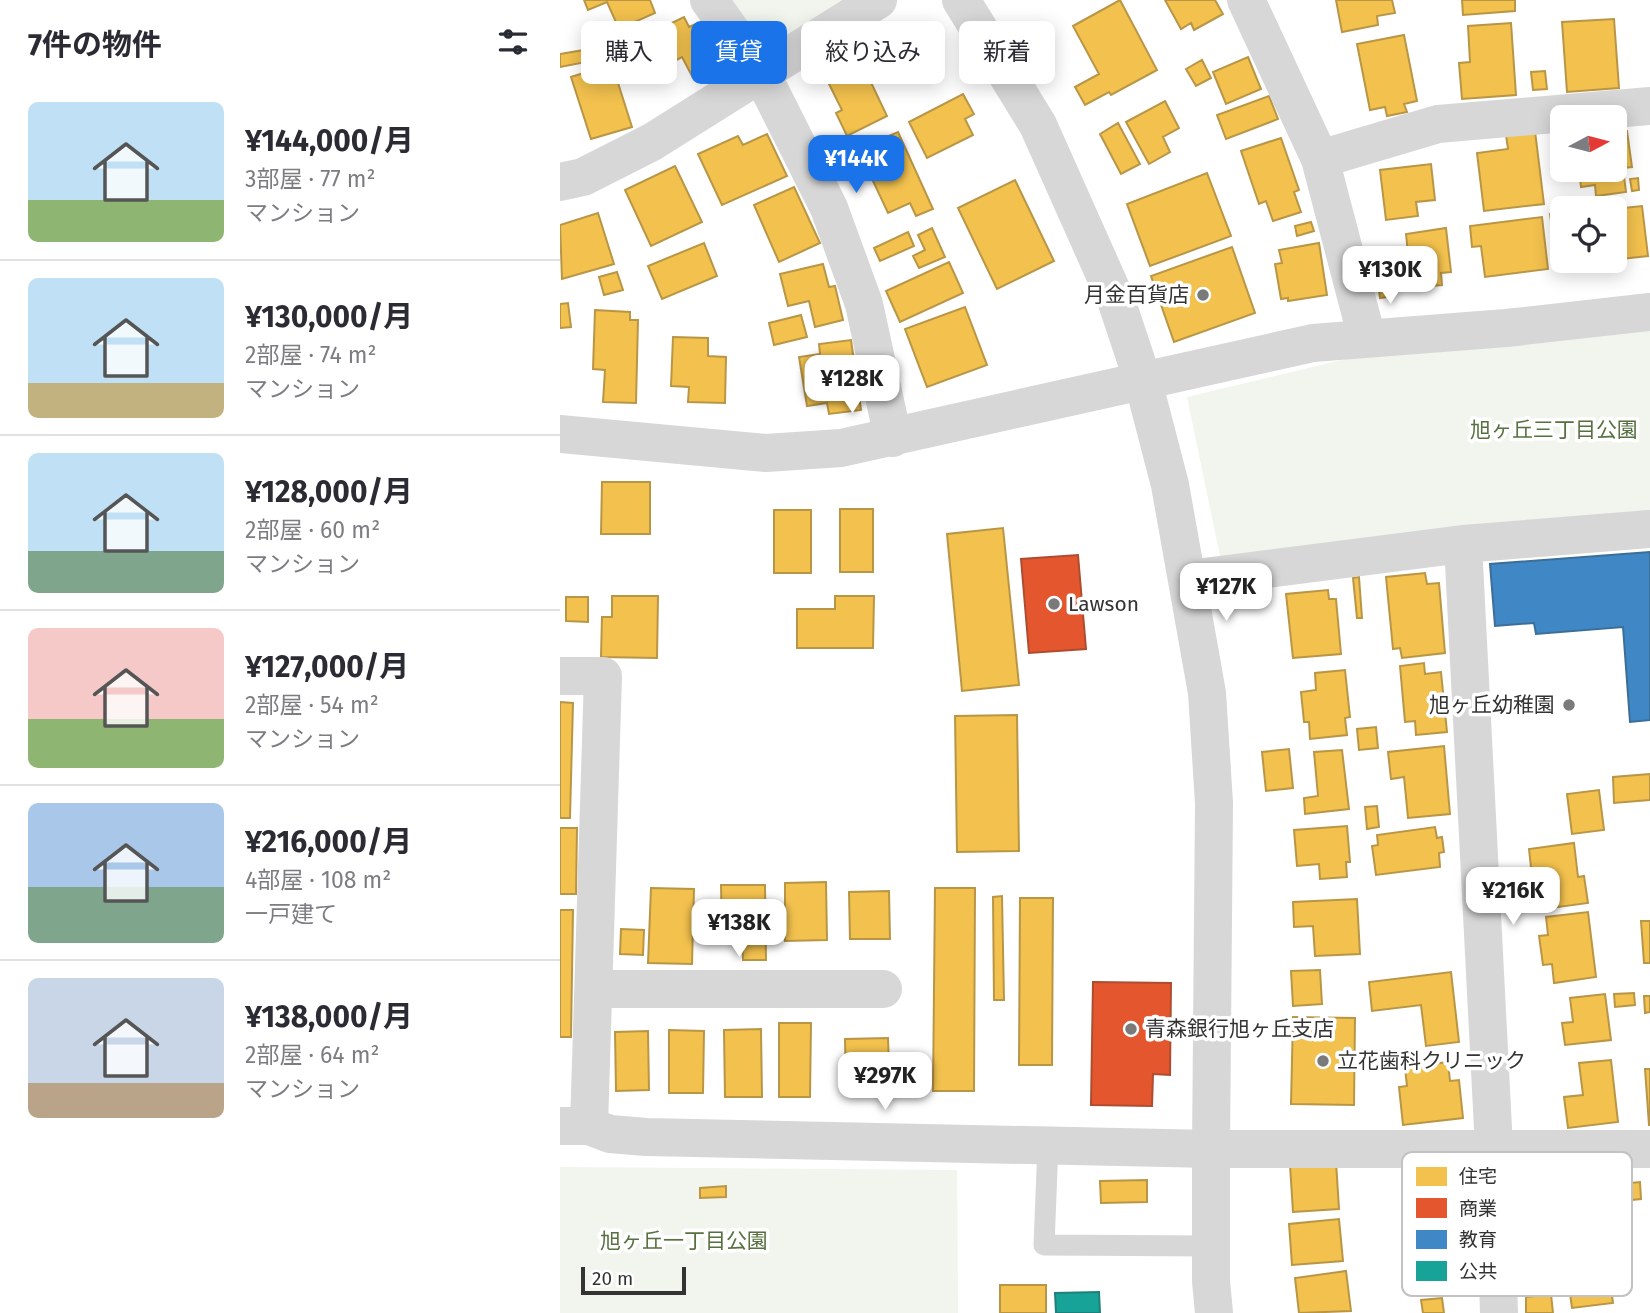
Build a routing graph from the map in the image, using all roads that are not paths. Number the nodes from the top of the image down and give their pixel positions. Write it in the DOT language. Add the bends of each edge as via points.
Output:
graph roads {
  1 [pos="709,0"];
  2 [pos="878,0"];
  3 [pos="961,0"];
  4 [pos="1246,0"];
  5 [pos="724,21"];
  6 [pos="787,57"];
  7 [pos="744,84"];
  8 [pos="767,84"];
  9 [pos="1650,106"];
  10 [pos="1320,159"];
  11 [pos="560,182"];
  12 [pos="1650,312"];
  13 [pos="1367,338"];
  14 [pos="1143,381"];
  15 [pos="560,434"];
  16 [pos="893,438"];
  17 [pos="1650,529"];
  18 [pos="1463,544"];
  19 [pos="1188,579"];
  20 [pos="560,676"];
  21 [pos="595,989"];
  22 [pos="883,989"];
  23 [pos="575,1126"];
  24 [pos="1048,1145"];
  25 [pos="1494,1148"];
  26 [pos="1211,1149"];
  27 [pos="1650,1149"];
  28 [pos="1494,1152"];
  29 [pos="1211,1246"];
  30 [pos="1214,1313"];
  1 -- 5 [label="street"];
  2 -- 6 [label="street"];
  3 -- 14 [label="street" via="1038,125 1116,300"];
  4 -- 10 [label="street"];
  7 -- 11 [label="street" via="652,142 583,177"];
  8 -- 16 [label="street" via="829,208 864,304"];
  9 -- 10 [label="street" via="1438,124"];
  10 -- 13 [label="street"];
  12 -- 13 [label="street"];
  13 -- 14 [label="street" via="1313,343"];
  14 -- 16 [label="street"];
  14 -- 19 [label="street"];
  15 -- 16 [label="street" via="766,453 841,448"];
  17 -- 18 [label="street"];
  18 -- 19 [label="street"];
  18 -- 25 [label="street"];
  19 -- 26 [label="street" via="1207,692 1214,803"];
  20 -- 21 [label="street" via="603,676"];
  21 -- 22 [label="street"];
  21 -- 23 [label="street"];
  23 -- 24 [label="street" via="646,1138"];
  24 -- 26 [label="street"];
  24 -- 29 [label="lane" via="1044,1245"];
  25 -- 26 [label="street"];
  25 -- 27 [label="street"];
  25 -- 28 [label="street"];
  26 -- 29 [label="street"];
  29 -- 30 [label="street"];
}
